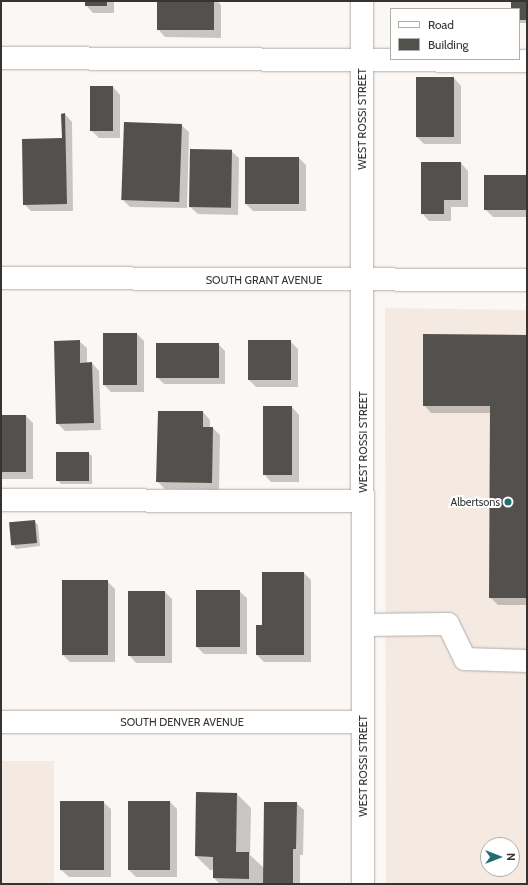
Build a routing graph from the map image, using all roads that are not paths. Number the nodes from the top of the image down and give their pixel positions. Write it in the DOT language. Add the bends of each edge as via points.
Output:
graph roads {
  1 [pos="362,1"];
  2 [pos="1,58"];
  3 [pos="362,59"];
  4 [pos="390,59"];
  5 [pos="444,60"];
  6 [pos="527,61"];
  7 [pos="1,278"];
  8 [pos="363,280"];
  9 [pos="527,280"];
  10 [pos="1,500"];
  11 [pos="363,501"];
  12 [pos="363,625"];
  13 [pos="527,661"];
  14 [pos="1,722"];
  15 [pos="363,722"];
  16 [pos="363,884"];
  1 -- 3 [label="street, WEST ROSSI STREET"];
  2 -- 3 [label="street"];
  3 -- 4 [label="street"];
  3 -- 8 [label="street, WEST ROSSI STREET"];
  5 -- 6 [label="street"];
  7 -- 8 [label="street, SOUTH GRANT AVENUE"];
  8 -- 9 [label="street, SOUTH GRANT AVENUE"];
  8 -- 11 [label="street, WEST ROSSI STREET"];
  10 -- 11 [label="street"];
  11 -- 12 [label="street, WEST ROSSI STREET"];
  12 -- 13 [label="street" via="448,624 465,659"];
  12 -- 15 [label="street, WEST ROSSI STREET"];
  14 -- 15 [label="street, SOUTH DENVER AVENUE"];
  15 -- 16 [label="street, WEST ROSSI STREET"];
}
